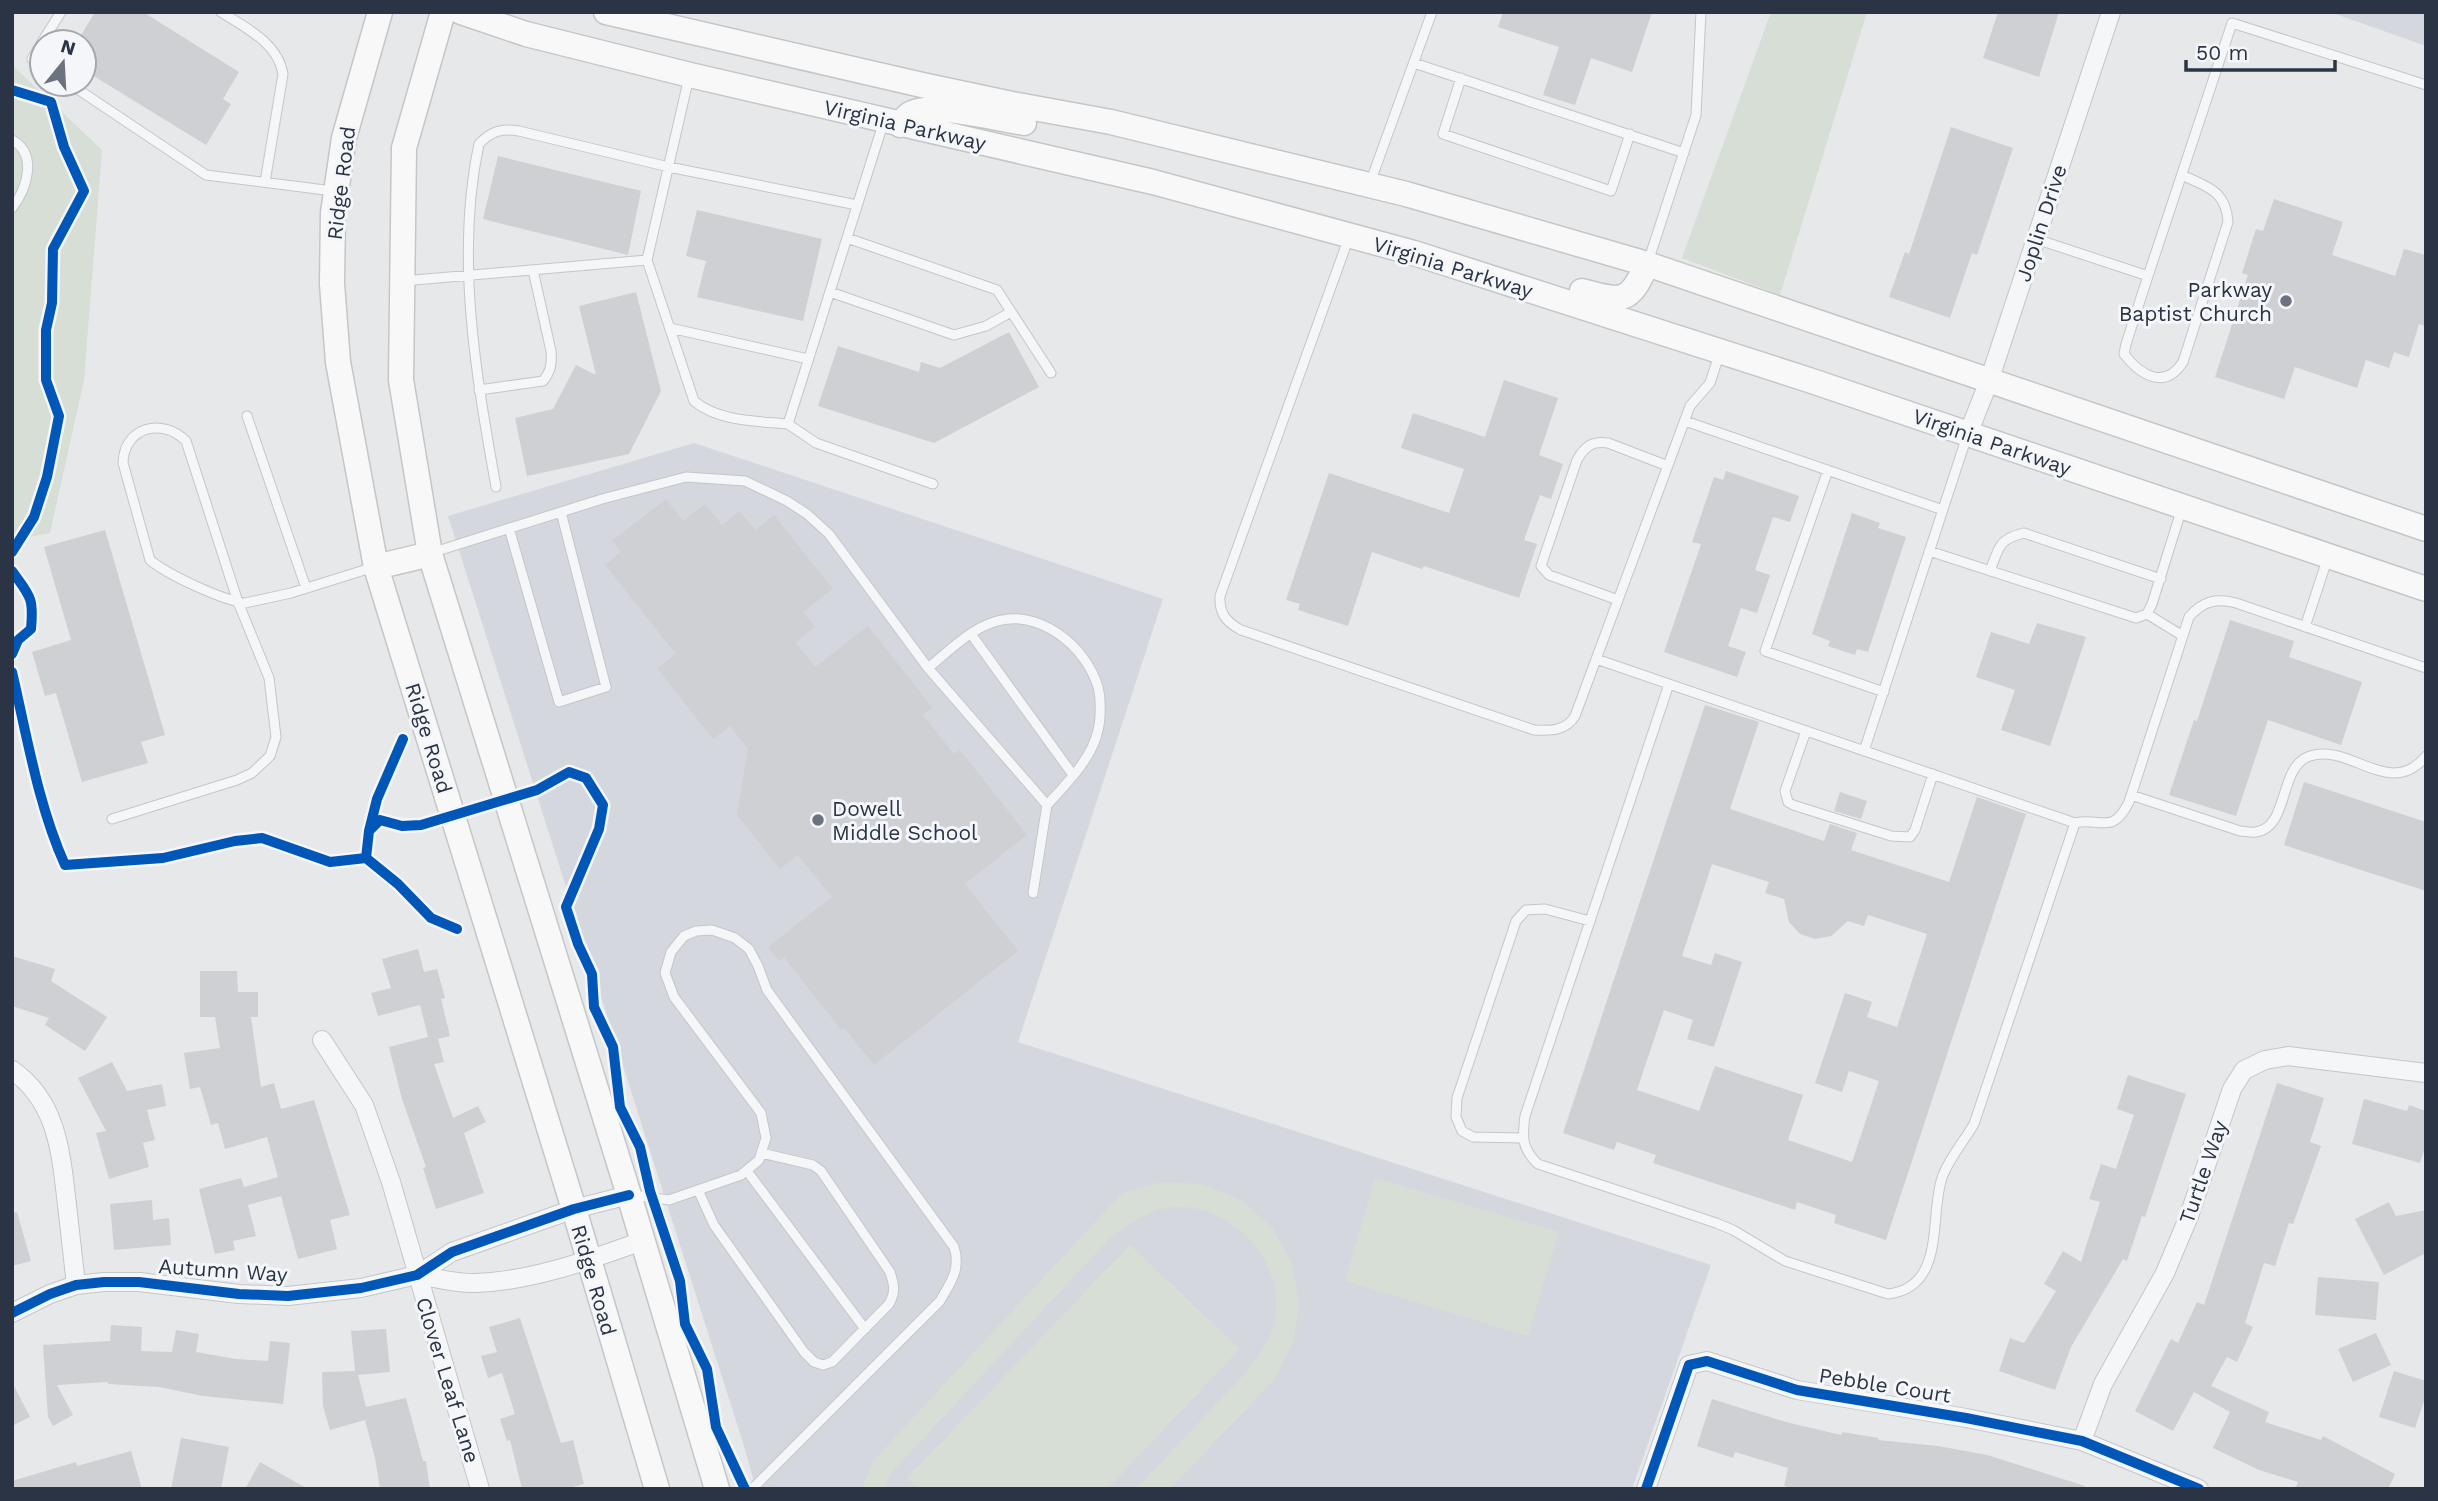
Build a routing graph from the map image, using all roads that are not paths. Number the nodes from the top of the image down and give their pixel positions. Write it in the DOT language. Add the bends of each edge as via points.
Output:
graph roads {
  1 [pos="61,12"];
  2 [pos="221,12"];
  3 [pos="380,12"];
  4 [pos="443,12"];
  5 [pos="461,12"];
  6 [pos="606,12"];
  7 [pos="1432,12"];
  8 [pos="1701,12"];
  9 [pos="2111,12"];
  10 [pos="51,28"];
  11 [pos="1414,63"];
  12 [pos="690,75"];
  13 [pos="1461,78"];
  14 [pos="2426,85"];
  15 [pos="91,98"];
  16 [pos="1111,122"];
  17 [pos="892,123"];
  18 [pos="1630,134"];
  19 [pos="12,140"];
  20 [pos="1684,153"];
  21 [pos="669,167"];
  22 [pos="2182,175"];
  23 [pos="265,182"];
  24 [pos="1370,185"];
  25 [pos="336,191"];
  26 [pos="857,205"];
  27 [pos="12,208"];
  28 [pos="1350,235"];
  29 [pos="847,238"];
  30 [pos="2036,239"];
  31 [pos="647,260"];
  32 [pos="1647,264"];
  33 [pos="533,270"];
  34 [pos="469,275"];
  35 [pos="2148,276"];
  36 [pos="1487,277"];
  37 [pos="401,281"];
  38 [pos="830,292"];
  39 [pos="1011,312"];
  40 [pos="670,328"];
  41 [pos="1720,351"];
  42 [pos="808,359"];
  43 [pos="1051,373"];
  44 [pos="1989,381"];
  45 [pos="479,390"];
  46 [pos="247,416"];
  47 [pos="1685,421"];
  48 [pos="788,424"];
  49 [pos="1968,434"];
  50 [pos="1668,466"];
  51 [pos="1828,470"];
  52 [pos="933,484"];
  53 [pos="496,487"];
  54 [pos="2183,507"];
  55 [pos="1943,510"];
  56 [pos="561,512"];
  57 [pos="2423,525"];
  58 [pos="509,528"];
  59 [pos="1930,551"];
  60 [pos="430,554"];
  61 [pos="2329,556"];
  62 [pos="376,567"];
  63 [pos="1990,571"];
  64 [pos="2161,579"];
  65 [pos="306,588"];
  66 [pos="2426,589"];
  67 [pos="1618,600"];
  68 [pos="238,602"];
  69 [pos="2147,614"];
  70 [pos="2305,627"];
  71 [pos="971,634"];
  72 [pos="2183,636"];
  73 [pos="1596,659"];
  74 [pos="928,668"];
  75 [pos="2426,668"];
  76 [pos="1669,684"];
  77 [pos="1884,692"];
  78 [pos="1806,731"];
  79 [pos="1864,751"];
  80 [pos="2426,756"];
  81 [pos="1933,774"];
  82 [pos="1073,775"];
  83 [pos="2132,795"];
  84 [pos="1047,805"];
  85 [pos="112,819"];
  86 [pos="2075,823"];
  87 [pos="1033,893"];
  88 [pos="1590,921"];
  89 [pos="322,1040"];
  90 [pos="12,1070"];
  91 [pos="2426,1073"];
  92 [pos="1522,1139"];
  93 [pos="761,1153"];
  94 [pos="747,1171"];
  95 [pos="698,1190"];
  96 [pos="629,1195"];
  97 [pos="574,1209"];
  98 [pos="642,1241"];
  99 [pos="588,1261"];
  100 [pos="417,1275"];
  101 [pos="76,1285"];
  102 [pos="12,1313"];
  103 [pos="864,1329"];
  104 [pos="627,1391"];
  105 [pos="2082,1441"];
  106 [pos="480,1489"];
  107 [pos="657,1489"];
  108 [pos="667,1489"];
  109 [pos="717,1489"];
  110 [pos="752,1489"];
  111 [pos="1646,1489"];
  112 [pos="2199,1489"];
  1 -- 10 [label="lane"];
  2 -- 23 [label="lane" via="258,36 281,63"];
  3 -- 25 [label="main road, Ridge Road" via="344,138"];
  4 -- 37 [label="main road" via="404,148"];
  5 -- 12 [label="main road, Virginia Parkway"];
  6 -- 16 [label="main road, Virginia Parkway" via="986,99"];
  7 -- 11 [label="lane"];
  8 -- 20 [label="lane" via="1696,115"];
  9 -- 30 [label="street, Joplin Drive"];
  11 -- 13 [label="lane"];
  11 -- 24 [label="lane"];
  12 -- 17 [label="main road, Virginia Parkway"];
  12 -- 21 [label="lane"];
  13 -- 18 [label="lane"];
  13 -- 18 [label="lane" via="1443,134 1611,191"];
  14 -- 22 [label="lane" via="2232,23"];
  15 -- 23 [label="lane" via="206,175"];
  16 -- 17 [label="main road" via="1088,134 926,109"];
  16 -- 24 [label="main road, Virginia Parkway"];
  17 -- 26 [label="lane"];
  17 -- 28 [label="main road, Virginia Parkway" via="1103,170"];
  18 -- 20 [label="lane"];
  19 -- 27 [label="lane" via="27,154 28,166 26,183"];
  20 -- 32 [label="lane"];
  21 -- 26 [label="lane"];
  21 -- 31 [label="lane"];
  21 -- 34 [label="lane" via="498,130 479,144 469,219"];
  22 -- 35 [label="lane"];
  22 -- 35 [label="lane" via="2222,198 2228,222 2183,362 2175,375 2166,379 2134,367 2124,354"];
  23 -- 25 [label="lane"];
  24 -- 32 [label="main road, Virginia Parkway"];
  25 -- 62 [label="main road, Ridge Road" via="332,284 338,362"];
  26 -- 29 [label="lane"];
  28 -- 36 [label="main road, Virginia Parkway"];
  28 -- 73 [label="lane" via="1220,596 1222,613 1241,630 1534,730 1549,731 1572,721"];
  29 -- 38 [label="lane"];
  29 -- 39 [label="lane" via="992,287"];
  30 -- 35 [label="lane"];
  30 -- 44 [label="street, Joplin Drive"];
  31 -- 33 [label="lane"];
  31 -- 40 [label="lane"];
  32 -- 36 [label="main road" via="1629,296 1613,299 1517,273"];
  32 -- 44 [label="main road, Virginia Parkway"];
  33 -- 34 [label="lane"];
  33 -- 45 [label="lane" via="551,351 549,374 543,381"];
  34 -- 37 [label="lane"];
  34 -- 45 [label="lane"];
  36 -- 41 [label="main road, Virginia Parkway"];
  37 -- 60 [label="main road" via="401,380"];
  38 -- 39 [label="lane" via="954,335 986,326"];
  38 -- 42 [label="lane"];
  39 -- 43 [label="lane"];
  40 -- 42 [label="lane"];
  40 -- 48 [label="lane" via="694,401 706,411"];
  41 -- 47 [label="lane" via="1710,383 1690,406"];
  41 -- 49 [label="main road, Virginia Parkway"];
  42 -- 48 [label="lane"];
  44 -- 49 [label="street, Joplin Drive"];
  44 -- 57 [label="main road, Virginia Parkway"];
  45 -- 53 [label="lane"];
  46 -- 65 [label="lane"];
  47 -- 50 [label="lane"];
  47 -- 51 [label="lane"];
  48 -- 52 [label="lane" via="816,443"];
  49 -- 54 [label="main road, Virginia Parkway"];
  49 -- 55 [label="lane"];
  50 -- 67 [label="lane"];
  50 -- 67 [label="lane" via="1597,442 1586,446 1577,460 1542,566 1549,575"];
  51 -- 55 [label="lane"];
  51 -- 77 [label="lane" via="1765,651"];
  54 -- 61 [label="main road, Virginia Parkway"];
  54 -- 64 [label="lane"];
  55 -- 59 [label="lane"];
  56 -- 58 [label="lane"];
  56 -- 58 [label="lane" via="606,687 583,695 559,702"];
  56 -- 74 [label="lane" via="686,477 746,481 787,501 829,534"];
  58 -- 60 [label="lane"];
  59 -- 63 [label="lane"];
  59 -- 77 [label="lane"];
  60 -- 62 [label="main road"];
  60 -- 96 [label="main road"];
  61 -- 66 [label="main road, Virginia Parkway"];
  61 -- 70 [label="lane"];
  62 -- 65 [label="lane"];
  62 -- 97 [label="main road, Ridge Road"];
  63 -- 64 [label="lane" via="2001,543 2024,533"];
  63 -- 69 [label="lane" via="2136,618"];
  64 -- 69 [label="lane"];
  65 -- 68 [label="lane"];
  67 -- 73 [label="lane"];
  68 -- 68 [label="lane" via="150,560 123,463 127,442 142,429 170,431 187,441"];
  68 -- 85 [label="lane" via="269,678 276,737 270,756 237,780"];
  69 -- 72 [label="lane"];
  70 -- 72 [label="lane" via="2222,600 2203,603 2189,617"];
  70 -- 75 [label="lane"];
  71 -- 74 [label="lane"];
  71 -- 82 [label="lane"];
  71 -- 82 [label="lane" via="995,621 1031,621 1056,632 1074,648 1093,676 1100,701 1095,740"];
  72 -- 83 [label="lane"];
  73 -- 76 [label="lane"];
  74 -- 84 [label="lane"];
  76 -- 78 [label="lane"];
  76 -- 88 [label="lane"];
  77 -- 79 [label="lane"];
  78 -- 79 [label="lane"];
  78 -- 81 [label="lane" via="1785,791 1793,805 1891,836 1910,837"];
  79 -- 81 [label="lane"];
  80 -- 83 [label="lane" via="2403,774 2333,755 2310,756 2291,775 2275,820 2256,832 2240,831"];
  81 -- 86 [label="lane"];
  82 -- 84 [label="lane"];
  83 -- 86 [label="lane" via="2124,813 2111,823"];
  84 -- 87 [label="lane"];
  86 -- 92 [label="lane" via="1974,1124 1942,1177 1931,1255 1923,1272 1904,1290 1881,1293 1785,1261 1716,1223 1538,1164 1524,1149"];
  88 -- 92 [label="lane" via="1525,1116"];
  88 -- 92 [label="lane" via="1545,909 1526,910 1516,921 1457,1098 1456,1117 1462,1131 1473,1137"];
  89 -- 100 [label="street, Clover Leaf Lane" via="364,1105"];
  90 -- 101 [label="street" via="47,1108 60,1143"];
  91 -- 105 [label="street, Turtle Way" via="2288,1056 2245,1070 2232,1089 2165,1273 2104,1384"];
  93 -- 94 [label="lane"];
  93 -- 103 [label="lane" via="821,1171 890,1272 893,1297"];
  93 -- 110 [label="lane" via="766,1138 761,1113 674,997 665,973 671,952 684,936 696,931 712,930 749,949 767,990 957,1256 956,1273 940,1301"];
  94 -- 95 [label="lane"];
  94 -- 103 [label="lane"];
  95 -- 96 [label="lane" via="669,1200"];
  95 -- 103 [label="lane" via="741,1266 814,1362 832,1363"];
  96 -- 97 [label="street, Autumn Way"];
  96 -- 98 [label="main road"];
  97 -- 99 [label="main road, Ridge Road"];
  97 -- 100 [label="street, Autumn Way" via="452,1252"];
  98 -- 99 [label="street, Autumn Way"];
  98 -- 109 [label="main road"];
  99 -- 100 [label="street, Autumn Way" via="474,1283"];
  99 -- 104 [label="main road, Ridge Road"];
  100 -- 101 [label="street, Autumn Way" via="360,1288 288,1296 139,1282"];
  100 -- 106 [label="street, Clover Leaf Lane"];
  101 -- 102 [label="street, Autumn Way"];
  104 -- 107 [label="main road, Ridge Road"];
  104 -- 108 [label="main road" via="652,1434"];
  105 -- 111 [label="street, Pebble Court" via="1797,1390 1707,1361 1689,1365"];
  105 -- 112 [label="street, Pebble Court"];
}
